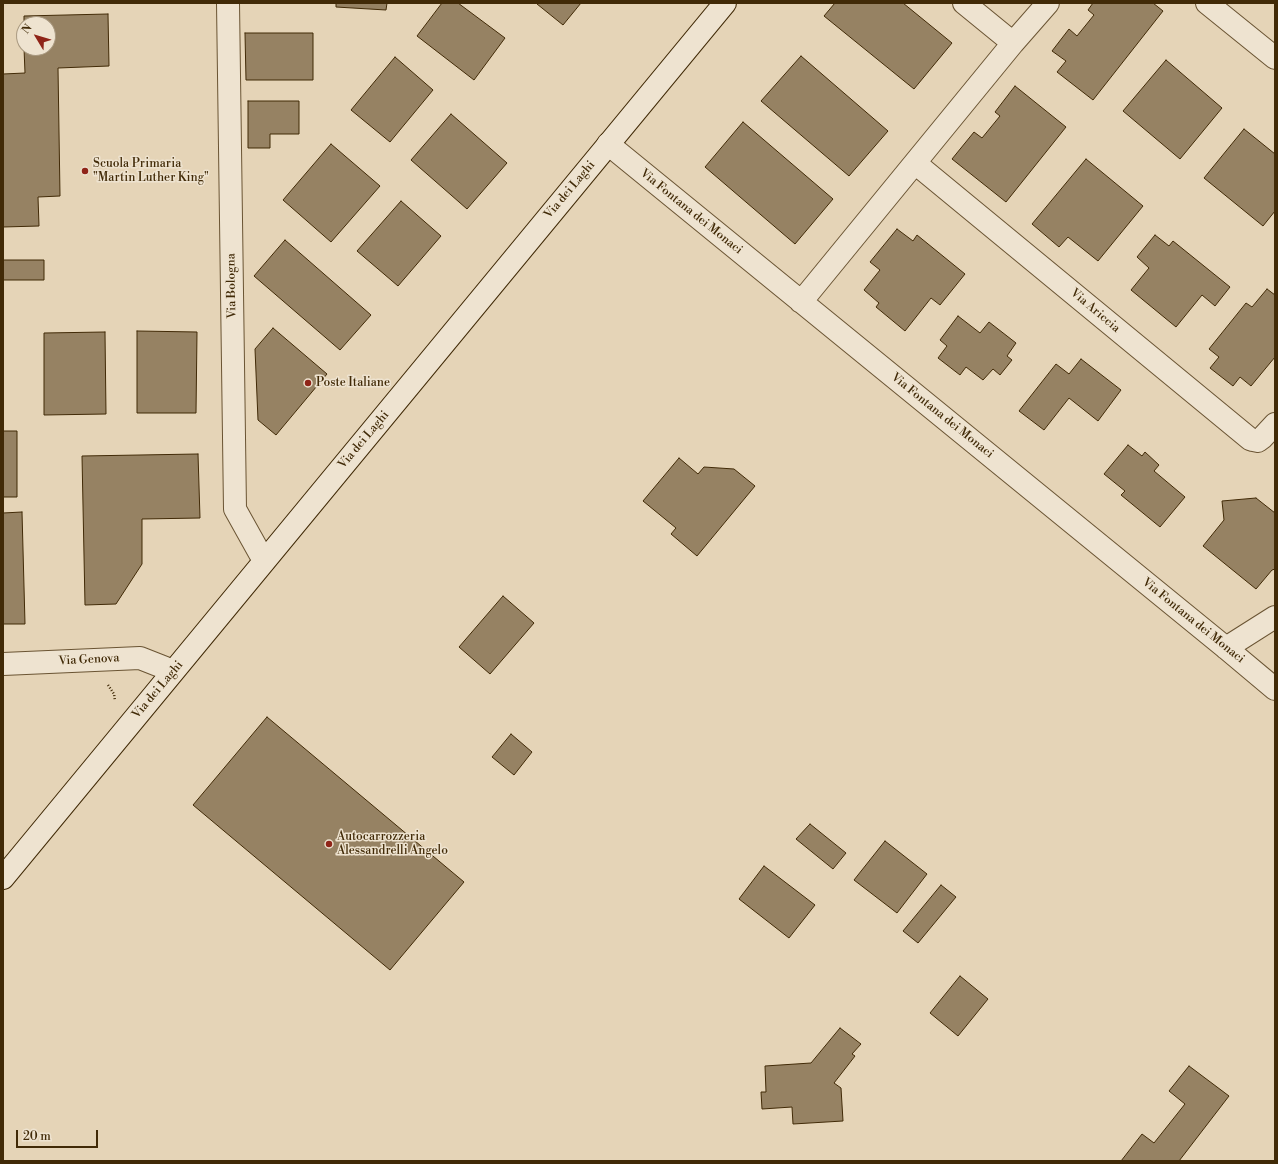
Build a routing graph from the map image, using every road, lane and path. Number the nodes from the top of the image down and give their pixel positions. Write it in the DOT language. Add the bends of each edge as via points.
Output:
graph roads {
  1 [pos="228,3"];
  2 [pos="725,3"];
  3 [pos="964,3"];
  4 [pos="1048,3"];
  5 [pos="1207,3"];
  6 [pos="1013,43"];
  7 [pos="1275,58"];
  8 [pos="608,144"];
  9 [pos="915,163"];
  10 [pos="801,302"];
  11 [pos="1275,424"];
  12 [pos="264,562"];
  13 [pos="1275,616"];
  14 [pos="1226,648"];
  15 [pos="3,664"];
  16 [pos="173,671"];
  17 [pos="102,683"];
  18 [pos="1275,689"];
  19 [pos="115,706"];
  20 [pos="3,878"];
  1 -- 12 [label="street, Via Bologna" via="235,509"];
  2 -- 8 [label="street, Via dei Laghi"];
  3 -- 6 [label="street"];
  4 -- 6 [label="street"];
  5 -- 7 [label="street"];
  6 -- 9 [label="street"];
  8 -- 10 [label="street, Via Fontana dei Monaci"];
  8 -- 12 [label="street, Via dei Laghi"];
  9 -- 10 [label="street"];
  9 -- 11 [label="street, Via Ariccia" via="1250,438 1258,441"];
  10 -- 14 [label="street, Via Fontana dei Monaci"];
  12 -- 16 [label="street, Via dei Laghi"];
  13 -- 14 [label="street"];
  14 -- 18 [label="street, Via Fontana dei Monaci"];
  15 -- 16 [label="street, Via Genova" via="140,658"];
  16 -- 20 [label="street, Via dei Laghi"];
  17 -- 19 [label="path" via="109,685 114,694"];
}
